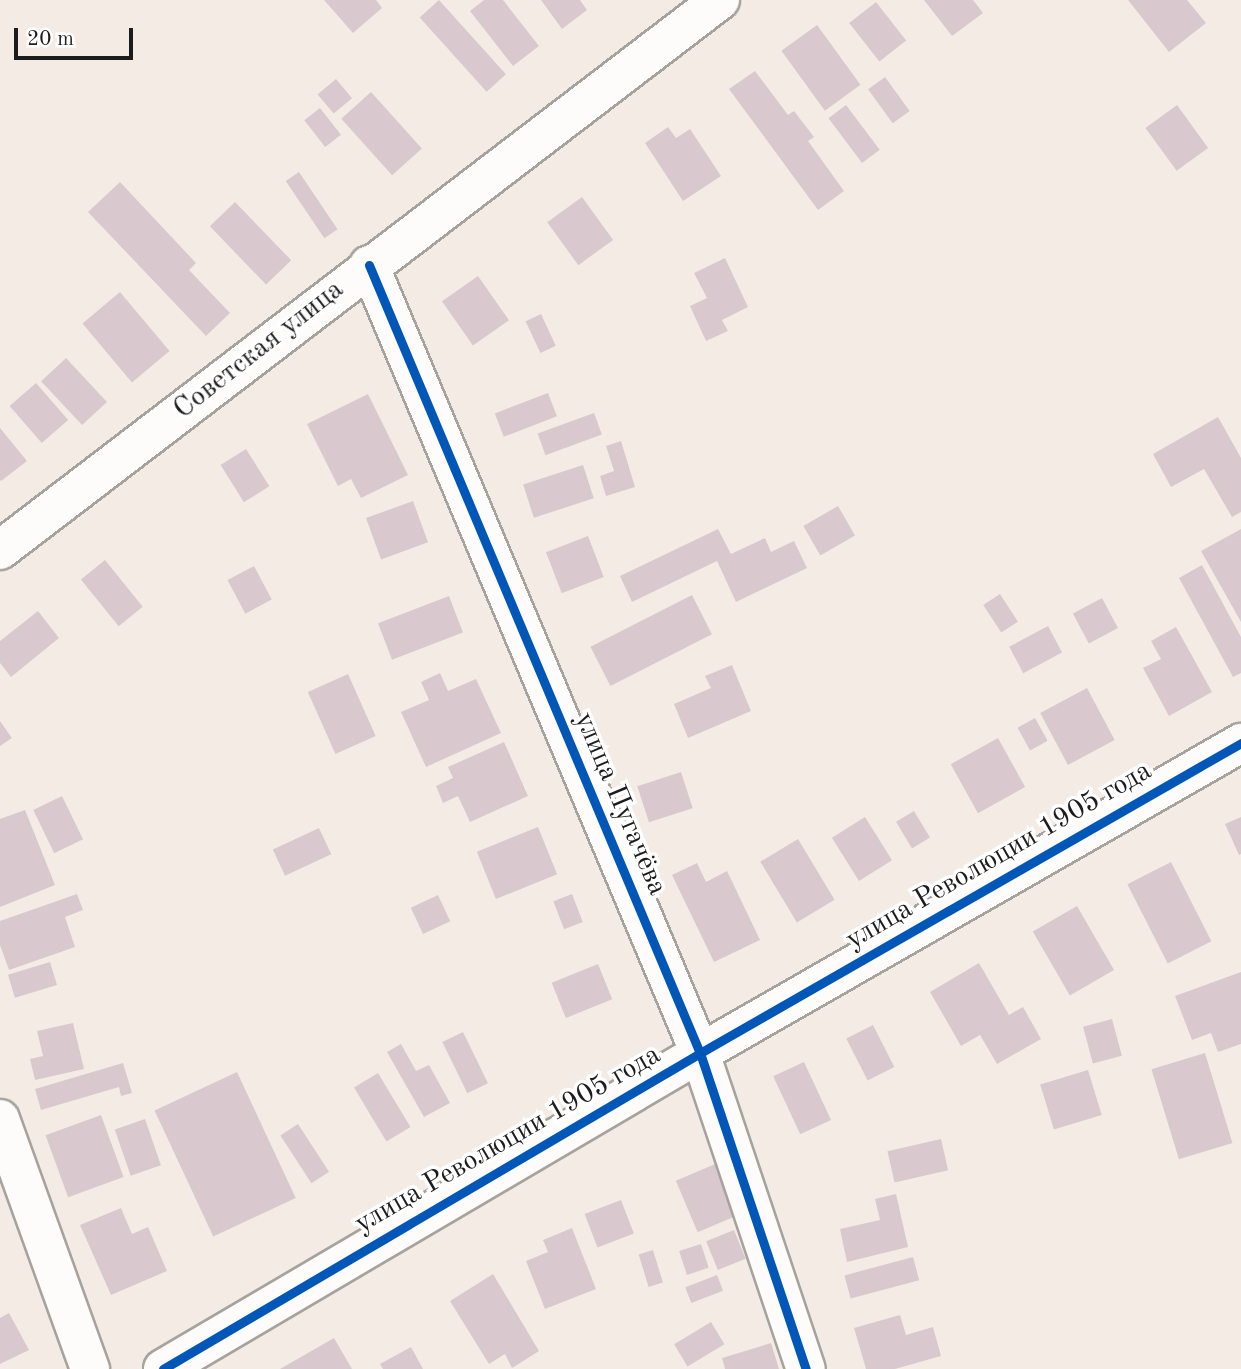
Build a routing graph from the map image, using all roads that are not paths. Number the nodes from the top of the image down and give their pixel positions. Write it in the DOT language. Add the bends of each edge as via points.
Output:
graph roads {
  1 [pos="720,0"];
  2 [pos="369,265"];
  3 [pos="0,550"];
  4 [pos="1241,743"];
  5 [pos="700,1053"];
  6 [pos="0,1119"];
  7 [pos="90,1369"];
  8 [pos="163,1369"];
  9 [pos="806,1369"];
  1 -- 2 [label="street, Советская улица"];
  2 -- 3 [label="street, Советская улица"];
  2 -- 5 [label="street, улица Пугачёва"];
  4 -- 5 [label="street, улица Революции 1905 года"];
  5 -- 8 [label="street, улица Революции 1905 года"];
  5 -- 9 [label="street, улица Пугачёва"];
  6 -- 7 [label="street"];
}
